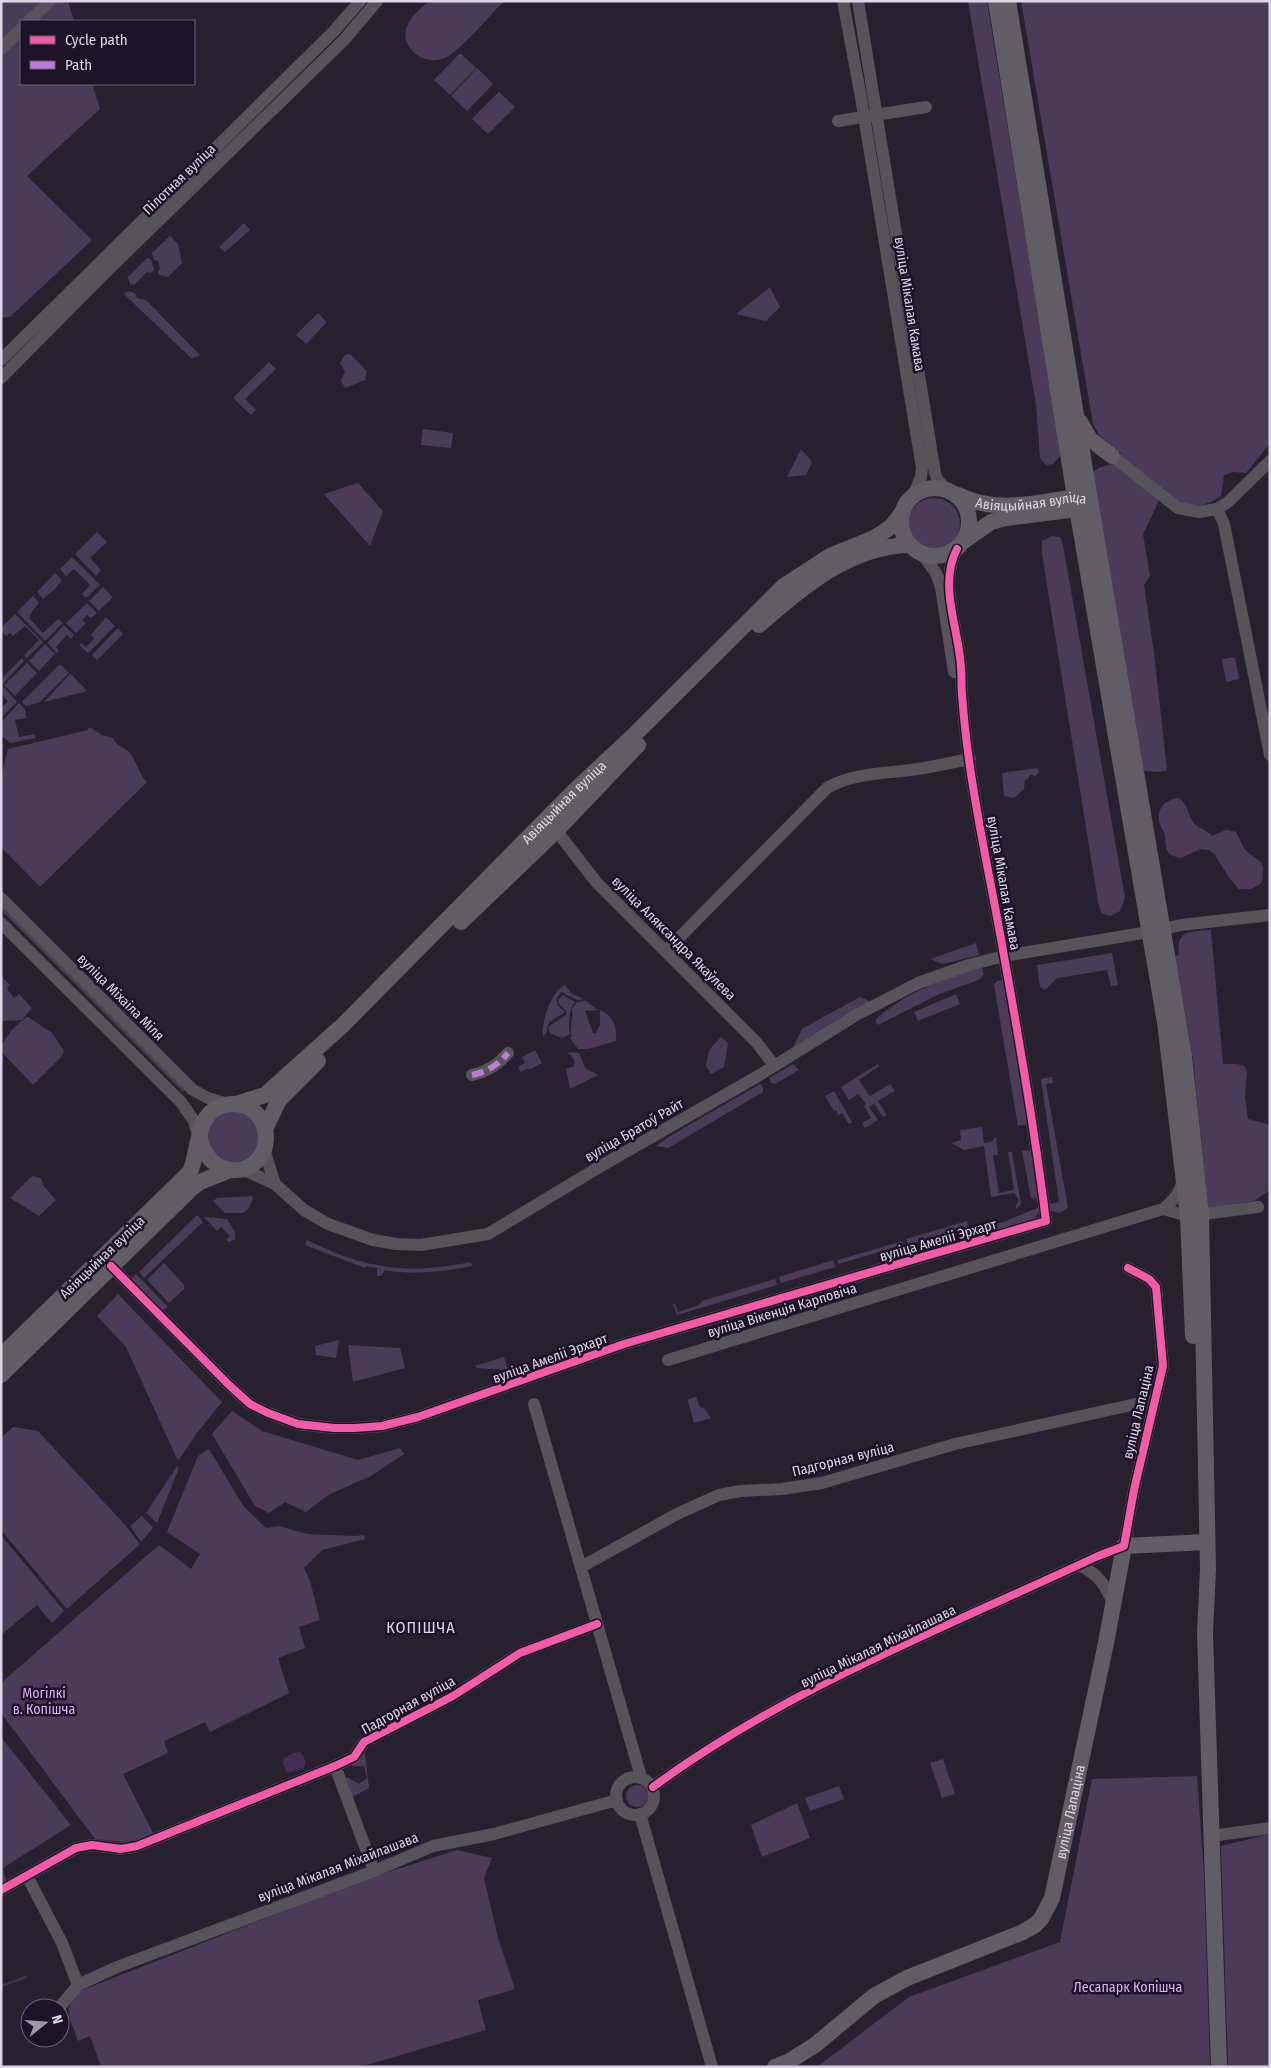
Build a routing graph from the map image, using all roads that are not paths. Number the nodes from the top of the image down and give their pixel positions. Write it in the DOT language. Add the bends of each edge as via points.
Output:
graph roads {
  1 [pos="50,1"];
  2 [pos="360,1"];
  3 [pos="377,1"];
  4 [pos="843,1"];
  5 [pos="858,1"];
  6 [pos="996,1"];
  7 [pos="1008,1"];
  8 [pos="30,20"];
  9 [pos="20,30"];
  10 [pos="334,31"];
  11 [pos="344,40"];
  12 [pos="1,50"];
  13 [pos="926,107"];
  14 [pos="871,116"];
  15 [pos="838,122"];
  16 [pos="99,271"];
  17 [pos="1,360"];
  18 [pos="1,378"];
  19 [pos="1077,416"];
  20 [pos="1112,456"];
  21 [pos="1270,461"];
  22 [pos="1086,479"];
  23 [pos="952,492"];
  24 [pos="913,496"];
  25 [pos="1080,502"];
  26 [pos="1217,509"];
  27 [pos="902,513"];
  28 [pos="961,545"];
  29 [pos="916,549"];
  30 [pos="961,693"];
  31 [pos="1269,746"];
  32 [pos="970,759"];
  33 [pos="552,825"];
  34 [pos="1,898"];
  35 [pos="1270,915"];
  36 [pos="1,923"];
  37 [pos="1156,930"];
  38 [pos="666,951"];
  39 [pos="1004,956"];
  40 [pos="508,1053"];
  41 [pos="774,1065"];
  42 [pos="472,1075"];
  43 [pos="232,1104"];
  44 [pos="265,1129"];
  45 [pos="200,1140"];
  46 [pos="264,1149"];
  47 [pos="236,1170"];
  48 [pos="1190,1174"];
  49 [pos="275,1184"];
  50 [pos="1258,1207"];
  51 [pos="1163,1209"];
  52 [pos="1195,1215"];
  53 [pos="1046,1221"];
  54 [pos="111,1266"];
  55 [pos="1128,1268"];
  56 [pos="1,1356"];
  57 [pos="668,1360"];
  58 [pos="1,1375"];
  59 [pos="1154,1400"];
  60 [pos="534,1404"];
  61 [pos="1202,1543"];
  62 [pos="1124,1546"];
  63 [pos="1079,1565"];
  64 [pos="581,1567"];
  65 [pos="1114,1605"];
  66 [pos="597,1624"];
  67 [pos="335,1766"];
  68 [pos="641,1777"];
  69 [pos="653,1787"];
  70 [pos="617,1800"];
  71 [pos="640,1814"];
  72 [pos="1270,1828"];
  73 [pos="1211,1836"];
  74 [pos="374,1871"];
  75 [pos="27,1876"];
  76 [pos="1,1890"];
  77 [pos="78,1986"];
  78 [pos="68,1998"];
  79 [pos="712,2067"];
  80 [pos="775,2067"];
  81 [pos="1218,2067"];
  1 -- 8 [label="street"];
  2 -- 10 [label="street, Пілотная вуліца"];
  3 -- 11 [label="street, Пілотная вуліца"];
  4 -- 14 [label="street"];
  5 -- 14 [label="street"];
  6 -- 25 [label="main road"];
  7 -- 19 [label="main road"];
  9 -- 12 [label="street"];
  10 -- 11 [label="street"];
  10 -- 16 [label="street, Пілотная вуліца"];
  11 -- 16 [label="street, Пілотная вуліца"];
  13 -- 14 [label="street"];
  14 -- 15 [label="street"];
  14 -- 23 [label="street, вуліца Мікалая Камава" via="935,473 937,479"];
  14 -- 24 [label="street, вуліца Мікалая Камава" via="922,468"];
  16 -- 17 [label="street, Пілотная вуліца"];
  16 -- 18 [label="street, Пілотная вуліца"];
  19 -- 20 [label="main road" via="1086,434"];
  19 -- 22 [label="main road"];
  20 -- 22 [label="main road" via="1097,462"];
  20 -- 26 [label="street" via="1178,508 1199,512"];
  21 -- 26 [label="street" via="1240,492"];
  22 -- 25 [label="main road"];
  23 -- 24 [label="main road" via="929,488"];
  23 -- 25 [label="main road, Авіяцыйная вуліца" via="972,502 996,507"];
  23 -- 28 [label="main road" via="967,507 969,516 969,529"];
  24 -- 27 [label="main road"];
  25 -- 28 [label="main road, Авіяцыйная вуліца" via="992,522"];
  25 -- 37 [label="main road"];
  26 -- 31 [label="street" via="1224,524"];
  27 -- 29 [label="main road" via="902,530"];
  27 -- 33 [label="main road, Авіяцыйная вуліца" via="882,533 830,556 784,586 573,792"];
  28 -- 29 [label="main road" via="938,556"];
  28 -- 30 [label="street, вуліца Мікалая Камава" via="952,560 948,578 962,669"];
  29 -- 30 [label="street, вуліца Мікалая Камава" via="936,573 941,587 953,671"];
  29 -- 33 [label="main road, Авіяцыйная вуліца" via="874,549 828,570 785,602"];
  30 -- 32 [label="street, вуліца Мікалая Камава"];
  32 -- 38 [label="street" via="859,776 827,788"];
  32 -- 39 [label="street, вуліца Мікалая Камава"];
  33 -- 38 [label="street, вуліца Аляксандра Якаўлева" via="597,883"];
  33 -- 43 [label="main road, Авіяцыйная вуліца" via="265,1095"];
  33 -- 44 [label="main road, Авіяцыйная вуліца" via="282,1097"];
  34 -- 43 [label="street, вуліца Міхаіла Міля" via="193,1090"];
  35 -- 37 [label="street, вуліца Братоў Райт"];
  36 -- 45 [label="street" via="181,1102 194,1121"];
  37 -- 39 [label="street, вуліца Братоў Райт"];
  37 -- 48 [label="main road" via="1174,1093"];
  38 -- 41 [label="street, вуліца Аляксандра Якаўлева" via="757,1043"];
  39 -- 41 [label="street, вуліца Братоў Райт" via="918,982"];
  39 -- 53 [label="street, вуліца Мікалая Камава"];
  40 -- 42 [label="street" via="494,1067"];
  41 -- 49 [label="street, вуліца Братоў Райт" via="488,1234 421,1245 373,1240 336,1228 314,1216"];
  43 -- 44 [label="main road" via="254,1111"];
  43 -- 45 [label="main road" via="220,1106 208,1115 201,1125"];
  44 -- 46 [label="main road"];
  45 -- 47 [label="main road" via="210,1162 217,1167"];
  45 -- 56 [label="main road" via="190,1172"];
  46 -- 47 [label="main road" via="255,1162"];
  46 -- 49 [label="street"];
  47 -- 49 [label="street, вуліца Братоў Райт"];
  47 -- 54 [label="main road, Авіяцыйная вуліца" via="200,1182 192,1188"];
  48 -- 51 [label="street" via="1175,1198"];
  48 -- 52 [label="main road"];
  50 -- 52 [label="street"];
  51 -- 52 [label="street"];
  51 -- 57 [label="street, вуліца Вікенція Карповіча"];
  52 -- 61 [label="main road"];
  53 -- 54 [label="street, вуліца Амеліі Эрхарт" via="624,1344 418,1417 382,1426 355,1428 298,1424 254,1406"];
  54 -- 58 [label="main road, Авіяцыйная вуліца"];
  55 -- 59 [label="street, вуліца Лапаціна" via="1149,1279 1156,1287 1163,1366"];
  59 -- 62 [label="street, вуліца Лапаціна"];
  59 -- 64 [label="street, Падгорная вуліца" via="955,1444 822,1484 719,1495 677,1514"];
  60 -- 64 [label="street"];
  61 -- 62 [label="main road"];
  61 -- 73 [label="main road"];
  62 -- 63 [label="street, вуліца Мікалая Міхайлашава"];
  62 -- 65 [label="main road, вуліца Лапаціна"];
  63 -- 65 [label="street" via="1095,1573"];
  63 -- 69 [label="street, вуліца Мікалая Міхайлашава" via="808,1692"];
  64 -- 66 [label="street"];
  65 -- 80 [label="main road, вуліца Лапаціна" via="1052,1898 1041,1919 1023,1932 920,1973 874,1996 815,2045"];
  66 -- 67 [label="street, Падгорная вуліца" via="520,1653 453,1696 364,1742 354,1758"];
  66 -- 68 [label="street"];
  67 -- 74 [label="street"];
  67 -- 75 [label="street, Падгорная вуліца" via="138,1846 76,1848"];
  68 -- 69 [label="street"];
  68 -- 70 [label="street" via="626,1779 620,1785"];
  69 -- 71 [label="street" via="653,1804"];
  70 -- 71 [label="street" via="626,1812"];
  70 -- 74 [label="street, вуліца Мікалая Міхайлашава" via="488,1835 433,1846"];
  71 -- 79 [label="street"];
  72 -- 73 [label="street"];
  73 -- 81 [label="main road"];
  74 -- 77 [label="street, вуліца Мікалая Міхайлашава" via="117,1967"];
  75 -- 76 [label="street"];
  75 -- 77 [label="street" via="62,1943"];
  77 -- 78 [label="street"];
}
